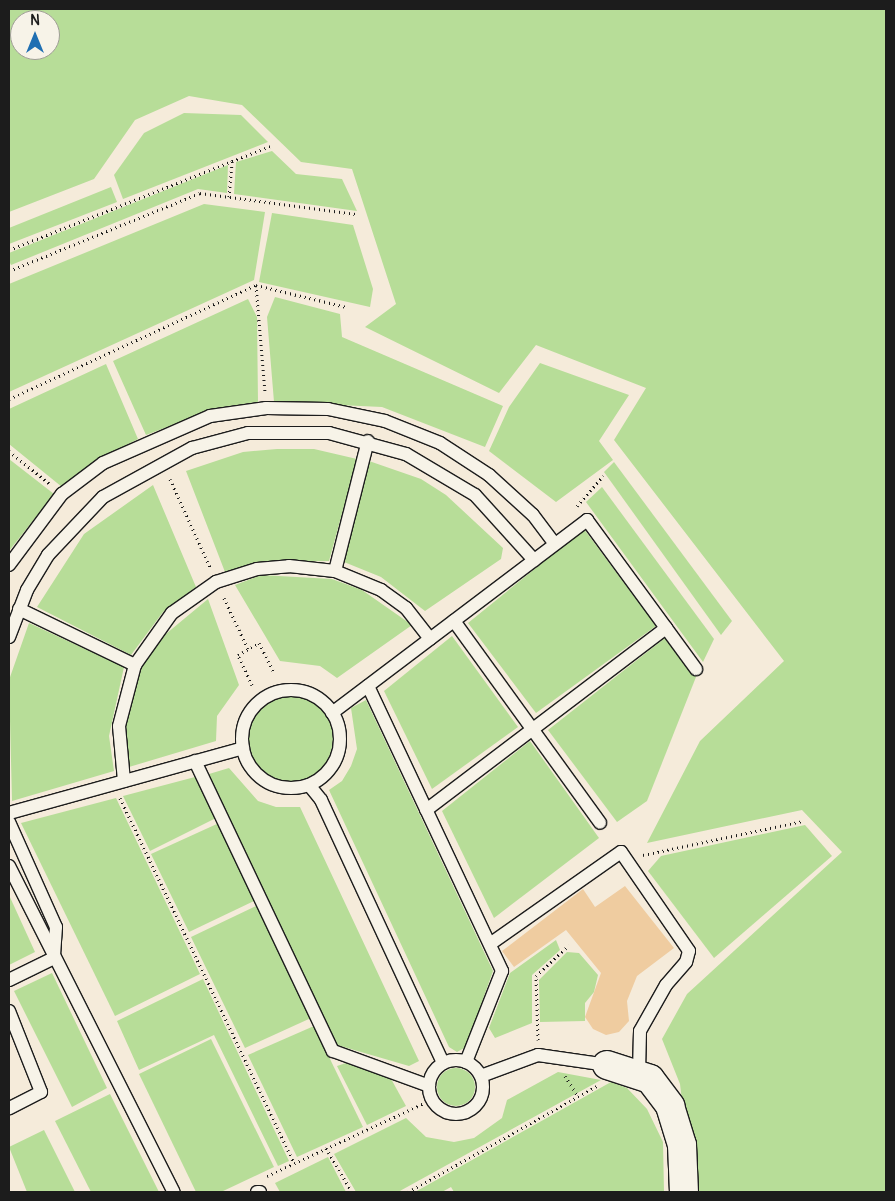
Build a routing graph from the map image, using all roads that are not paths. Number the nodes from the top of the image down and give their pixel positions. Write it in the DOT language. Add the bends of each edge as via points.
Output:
graph roads {
  1 [pos="368,440"];
  2 [pos="556,544"];
  3 [pos="534,560"];
  4 [pos="9,565"];
  5 [pos="335,571"];
  6 [pos="19,609"];
  7 [pos="454,622"];
  8 [pos="666,628"];
  9 [pos="9,637"];
  10 [pos="430,639"];
  11 [pos="135,665"];
  12 [pos="696,669"];
  13 [pos="368,686"];
  14 [pos="332,713"];
  15 [pos="532,730"];
  16 [pos="243,748"];
  17 [pos="196,761"];
  18 [pos="119,782"];
  19 [pos="309,785"];
  20 [pos="426,810"];
  21 [pos="9,813"];
  22 [pos="9,822"];
  23 [pos="600,823"];
  24 [pos="9,866"];
  25 [pos="490,944"];
  26 [pos="54,958"];
  27 [pos="9,980"];
  28 [pos="9,1011"];
  29 [pos="466,1062"];
  30 [pos="444,1063"];
  31 [pos="625,1069"];
  32 [pos="481,1076"];
  33 [pos="429,1086"];
  34 [pos="9,1108"];
  35 [pos="174,1192"];
  36 [pos="684,1192"];
  1 -- 3 [label="lane" via="442,472 475,495"];
  1 -- 5 [label="lane"];
  1 -- 6 [label="lane" via="328,432 248,433 209,441 162,461 103,497 73,524 48,556"];
  2 -- 3 [label="lane"];
  2 -- 4 [label="lane" via="533,515 489,475 440,443 385,421 328,409 266,408 210,416 151,438 103,463 62,494"];
  2 -- 8 [label="lane" via="588,520"];
  3 -- 7 [label="lane"];
  5 -- 10 [label="lane" via="381,590 406,608"];
  5 -- 11 [label="lane" via="288,566 257,569 216,582 172,613"];
  6 -- 9 [label="lane"];
  6 -- 11 [label="lane"];
  7 -- 10 [label="lane"];
  7 -- 15 [label="lane"];
  8 -- 12 [label="lane"];
  8 -- 15 [label="lane"];
  10 -- 13 [label="lane"];
  11 -- 18 [label="lane" via="119,726"];
  13 -- 14 [label="lane"];
  13 -- 20 [label="lane"];
  14 -- 16 [label="lane" via="303,691 267,696 244,724"];
  14 -- 19 [label="lane" via="340,736 337,754 328,770"];
  15 -- 20 [label="lane"];
  15 -- 23 [label="lane"];
  16 -- 17 [label="lane"];
  16 -- 19 [label="lane" via="247,761 267,782 280,787"];
  17 -- 18 [label="lane"];
  17 -- 33 [label="lane" via="333,1051"];
  18 -- 21 [label="lane"];
  19 -- 30 [label="lane" via="320,800"];
  20 -- 25 [label="lane"];
  22 -- 26 [label="lane" via="56,928"];
  24 -- 26 [label="lane"];
  25 -- 29 [label="lane" via="502,971"];
  25 -- 31 [label="lane" via="621,852 688,944 690,956 666,985 640,1031"];
  26 -- 27 [label="lane"];
  26 -- 35 [label="lane"];
  28 -- 34 [label="lane" via="41,1092"];
  29 -- 30 [label="lane"];
  29 -- 32 [label="lane"];
  30 -- 33 [label="lane" via="433,1072"];
  31 -- 32 [label="lane" via="538,1055"];
  31 -- 36 [label="street" via="660,1090 677,1123"];
  32 -- 33 [label="lane" via="483,1090 478,1103 468,1112 454,1114 432,1099"];
}
